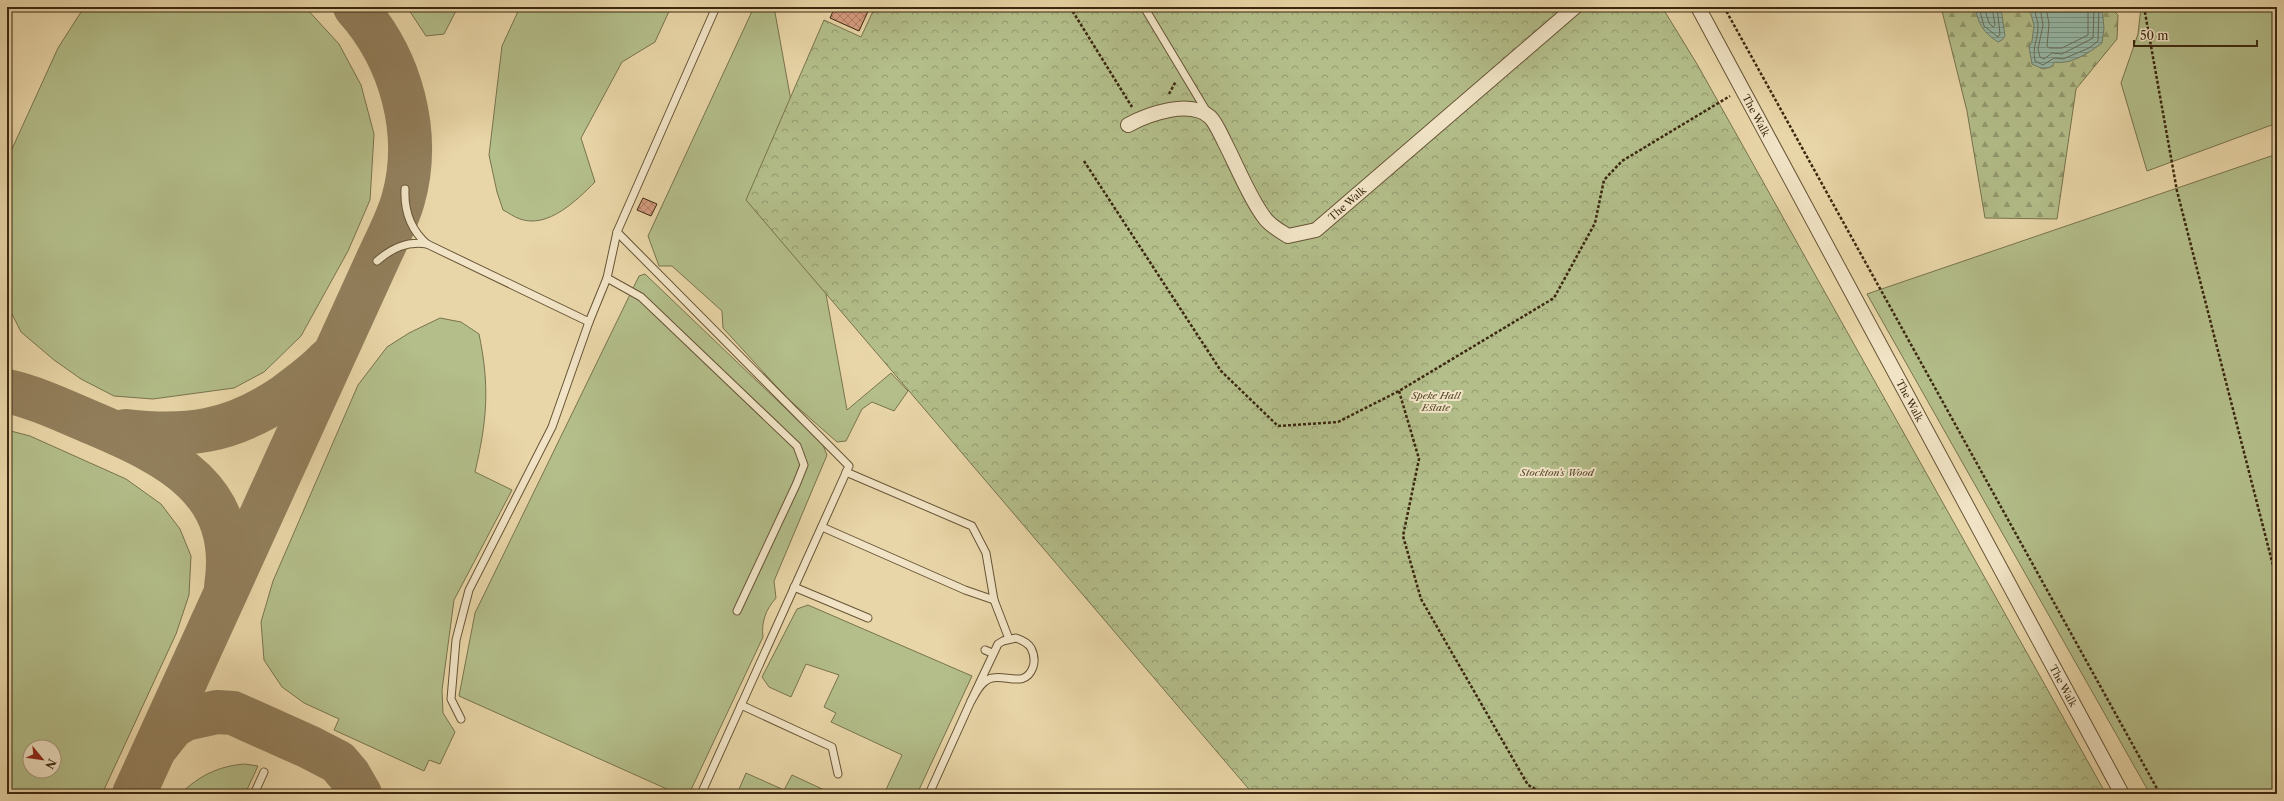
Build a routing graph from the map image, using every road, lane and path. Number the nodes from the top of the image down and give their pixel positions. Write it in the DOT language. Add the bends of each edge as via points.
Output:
graph roads {
  1 [pos="716,7"];
  2 [pos="1070,7"];
  3 [pos="1144,7"];
  4 [pos="1575,7"];
  5 [pos="1698,7"];
  6 [pos="1724,7"];
  7 [pos="2144,7"];
  8 [pos="1742,89"];
  9 [pos="1210,117"];
  10 [pos="1134,122"];
  11 [pos="1084,161"];
  12 [pos="405,189"];
  13 [pos="617,232"];
  14 [pos="427,244"];
  15 [pos="377,262"];
  16 [pos="607,278"];
  17 [pos="589,322"];
  18 [pos="1399,391"];
  19 [pos="846,472"];
  20 [pos="822,527"];
  21 [pos="2277,581"];
  22 [pos="794,587"];
  23 [pos="994,600"];
  24 [pos="737,611"];
  25 [pos="868,618"];
  26 [pos="1009,639"];
  27 [pos="985,650"];
  28 [pos="992,653"];
  29 [pos="971,701"];
  30 [pos="741,706"];
  31 [pos="461,719"];
  32 [pos="264,772"];
  33 [pos="838,774"];
  34 [pos="254,794"];
  35 [pos="700,794"];
  36 [pos="928,794"];
  37 [pos="1544,794"];
  38 [pos="2122,794"];
  39 [pos="2160,794"];
  1 -- 13 [label="lane"];
  2 -- 10 [label="path"];
  3 -- 9 [label="lane"];
  4 -- 9 [label="street, The Walk" via="1316,230 1288,236 1264,218"];
  5 -- 8 [label="street, The Walk"];
  6 -- 39 [label="path"];
  7 -- 21 [label="path" via="2177,191"];
  8 -- 18 [label="path" via="1622,161 1604,180 1595,223 1554,298"];
  8 -- 38 [label="street, The Walk"];
  9 -- 10 [label="street" via="1199,111 1184,109"];
  11 -- 18 [label="path" via="1221,371 1278,426 1338,422"];
  12 -- 14 [label="lane" via="407,215 416,232"];
  13 -- 16 [label="lane"];
  13 -- 19 [label="lane" via="849,466"];
  14 -- 15 [label="lane" via="402,245 385,254"];
  14 -- 17 [label="lane"];
  16 -- 17 [label="lane"];
  16 -- 24 [label="lane" via="641,297 797,446 804,465"];
  17 -- 31 [label="lane" via="552,427 469,590 456,640 451,699"];
  18 -- 37 [label="path" via="1419,459 1403,536 1421,599 1528,785"];
  19 -- 20 [label="lane"];
  19 -- 23 [label="lane" via="972,526 986,553"];
  20 -- 22 [label="lane"];
  20 -- 23 [label="lane" via="965,590"];
  22 -- 25 [label="lane"];
  22 -- 30 [label="lane"];
  23 -- 26 [label="lane"];
  26 -- 28 [label="lane" via="998,644"];
  26 -- 29 [label="lane" via="1022,640 1031,648 1034,662 1032,669 1028,675 1014,680 998,677 989,679 980,686"];
  27 -- 28 [label="lane"];
  28 -- 29 [label="lane"];
  29 -- 36 [label="lane"];
  30 -- 33 [label="lane" via="832,747"];
  30 -- 35 [label="lane"];
  32 -- 34 [label="lane"];
}
